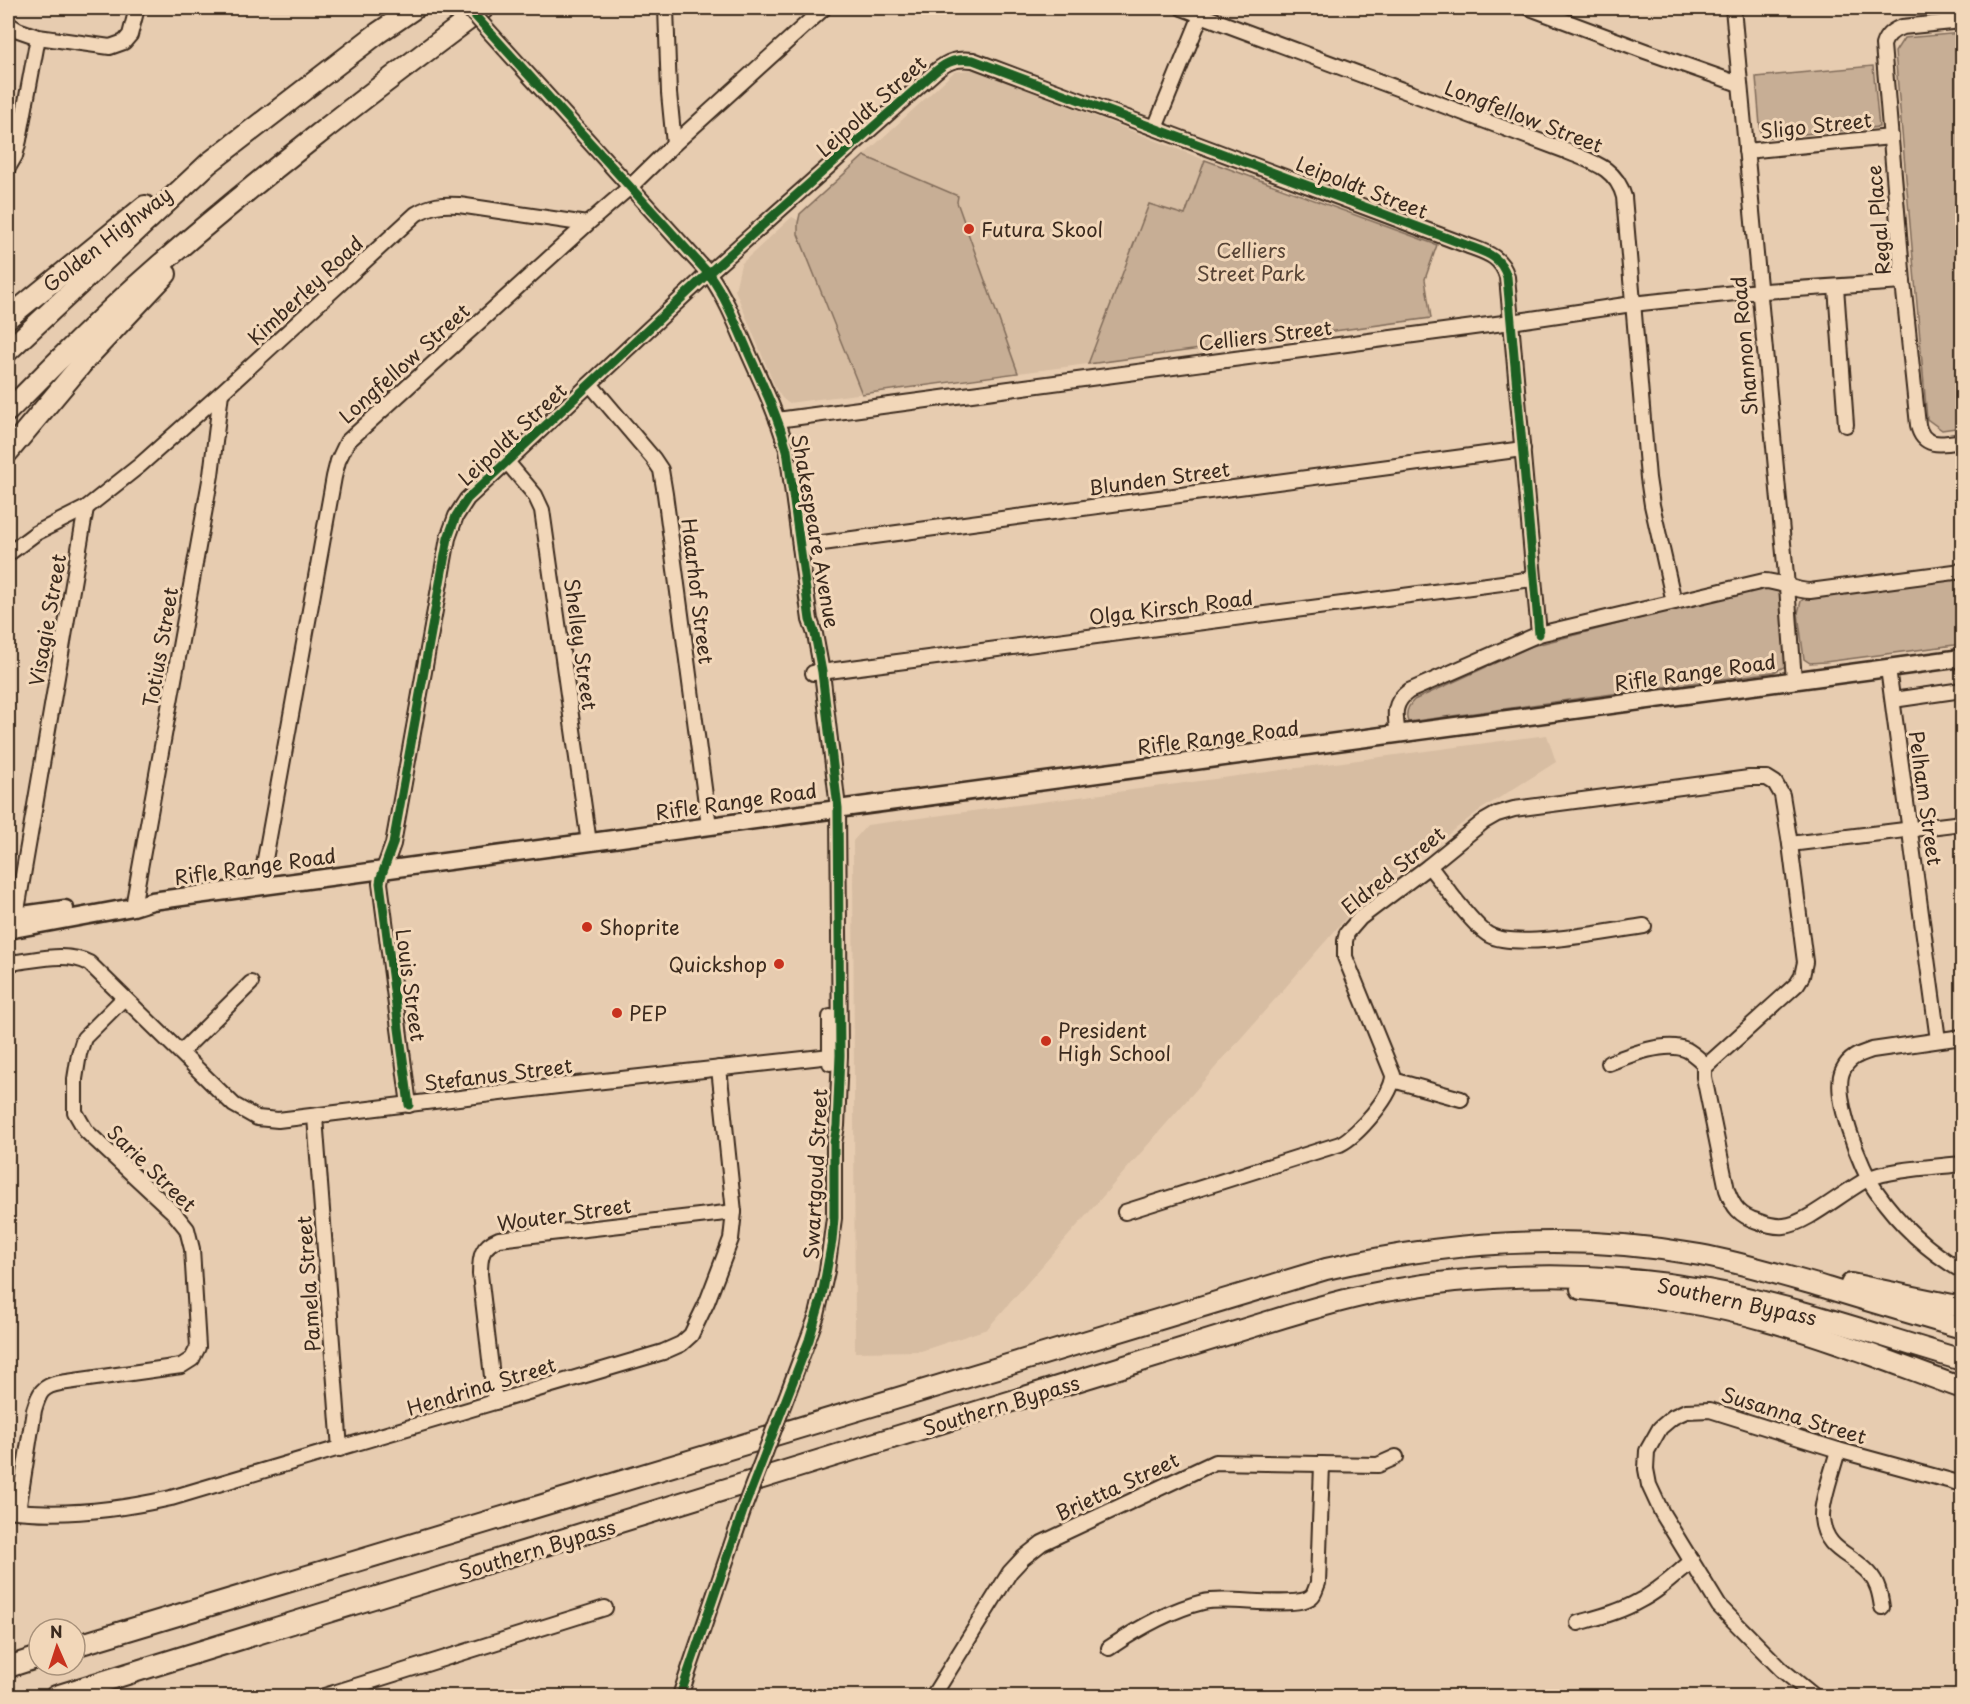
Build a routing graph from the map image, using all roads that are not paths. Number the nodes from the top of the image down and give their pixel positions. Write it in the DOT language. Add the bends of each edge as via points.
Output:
graph roads {
  1 [pos="137,8"];
  2 [pos="415,8"];
  3 [pos="468,8"];
  4 [pos="484,8"];
  5 [pos="666,8"];
  6 [pos="824,8"];
  7 [pos="1182,8"];
  8 [pos="1530,8"];
  9 [pos="1733,8"];
  10 [pos="1203,11"];
  11 [pos="1962,21"];
  12 [pos="8,24"];
  13 [pos="38,37"];
  14 [pos="1739,84"];
  15 [pos="1155,128"];
  16 [pos="1891,137"];
  17 [pos="674,144"];
  18 [pos="1746,151"];
  19 [pos="209,163"];
  20 [pos="8,168"];
  21 [pos="630,188"];
  22 [pos="231,204"];
  23 [pos="587,224"];
  24 [pos="709,274"];
  25 [pos="1903,282"];
  26 [pos="1836,287"];
  27 [pos="1758,290"];
  28 [pos="1632,304"];
  29 [pos="8,318"];
  30 [pos="1511,322"];
  31 [pos="8,351"];
  32 [pos="591,385"];
  33 [pos="221,393"];
  34 [pos="8,411"];
  35 [pos="777,420"];
  36 [pos="1846,425"];
  37 [pos="1962,441"];
  38 [pos="1522,449"];
  39 [pos="8,452"];
  40 [pos="507,462"];
  41 [pos="86,508"];
  42 [pos="800,546"];
  43 [pos="8,554"];
  44 [pos="1962,571"];
  45 [pos="1533,579"];
  46 [pos="1787,586"];
  47 [pos="1674,602"];
  48 [pos="1539,634"];
  49 [pos="1962,658"];
  50 [pos="1888,668"];
  51 [pos="818,672"];
  52 [pos="1794,680"];
  53 [pos="1962,690"];
  54 [pos="1893,700"];
  55 [pos="1398,734"];
  56 [pos="833,808"];
  57 [pos="1962,823"];
  58 [pos="709,826"];
  59 [pos="1910,829"];
  60 [pos="589,843"];
  61 [pos="1790,844"];
  62 [pos="1429,866"];
  63 [pos="383,870"];
  64 [pos="260,887"];
  65 [pos="133,903"];
  66 [pos="10,921"];
  67 [pos="1644,926"];
  68 [pos="18,962"];
  69 [pos="251,983"];
  70 [pos="124,998"];
  71 [pos="1962,1037"];
  72 [pos="1938,1040"];
  73 [pos="181,1052"];
  74 [pos="835,1055"];
  75 [pos="1609,1063"];
  76 [pos="1706,1065"];
  77 [pos="719,1068"];
  78 [pos="1394,1080"];
  79 [pos="1461,1099"];
  80 [pos="409,1105"];
  81 [pos="315,1117"];
  82 [pos="1962,1164"];
  83 [pos="1868,1179"];
  84 [pos="734,1212"];
  85 [pos="1125,1212"];
  86 [pos="1962,1271"];
  87 [pos="1772,1272"];
  88 [pos="1479,1279"];
  89 [pos="1962,1307"];
  90 [pos="1962,1328"];
  91 [pos="1962,1360"];
  92 [pos="1962,1388"];
  93 [pos="495,1402"];
  94 [pos="339,1449"];
  95 [pos="1838,1450"];
  96 [pos="1396,1457"];
  97 [pos="1322,1464"];
  98 [pos="1962,1484"];
  99 [pos="13,1511"];
  100 [pos="1692,1561"];
  101 [pos="1882,1607"];
  102 [pos="605,1608"];
  103 [pos="1578,1623"];
  104 [pos="87,1642"];
  105 [pos="1109,1648"];
  106 [pos="27,1660"];
  107 [pos="8,1666"];
  108 [pos="56,1696"];
  109 [pos="324,1696"];
  110 [pos="680,1696"];
  111 [pos="933,1696"];
  112 [pos="1814,1696"];
  1 -- 13 [label="street" via="130,35 116,46"];
  2 -- 19 [label="highway"];
  3 -- 21 [label="street, Shakespeare Avenue, bridge"];
  4 -- 22 [label="highway"];
  5 -- 17 [label="street"];
  6 -- 17 [label="street, Longfellow Street"];
  7 -- 10 [label="street, Longfellow Street"];
  8 -- 14 [label="street"];
  9 -- 14 [label="street, Shannon Road"];
  10 -- 15 [label="street"];
  10 -- 28 [label="street, Longfellow Street" via="1601,166 1616,178 1624,197"];
  11 -- 16 [label="street, Regal Place" via="1902,27 1893,30 1885,40"];
  12 -- 13 [label="street"];
  13 -- 20 [label="street" via="19,140"];
  14 -- 18 [label="street, Shannon Road"];
  15 -- 24 [label="street, Leipoldt Street" via="973,60 956,59 936,71"];
  15 -- 30 [label="street, Leipoldt Street" via="1487,254 1505,269"];
  16 -- 18 [label="street, Sligo Street"];
  16 -- 25 [label="street, Regal Place"];
  17 -- 21 [label="street, Longfellow Street"];
  18 -- 27 [label="street, Shannon Road"];
  19 -- 29 [label="highway, Golden Highway" via="141,210"];
  19 -- 31 [label="highway"];
  21 -- 23 [label="street, Longfellow Street"];
  21 -- 24 [label="street, Shakespeare Avenue"];
  22 -- 34 [label="highway" via="144,278"];
  22 -- 39 [label="highway" via="85,360"];
  23 -- 33 [label="street, Kimberley Road" via="459,205 426,208"];
  23 -- 64 [label="street, Longfellow Street" via="398,394 342,451 334,477"];
  24 -- 32 [label="street, Leipoldt Street"];
  24 -- 35 [label="street, Shakespeare Avenue" via="725,299"];
  25 -- 26 [label="street, Celliers Street"];
  25 -- 37 [label="street, Regal Place" via="1919,432 1932,443"];
  26 -- 27 [label="street, Celliers Street"];
  26 -- 36 [label="street"];
  27 -- 28 [label="street, Celliers Street"];
  27 -- 46 [label="street, Shannon Road"];
  28 -- 30 [label="street, Celliers Street"];
  28 -- 47 [label="street, Longfellow Street" via="1648,478"];
  30 -- 35 [label="street, Celliers Street"];
  30 -- 38 [label="street, Leipoldt Street"];
  32 -- 40 [label="street, Leipoldt Street"];
  32 -- 58 [label="street, Haarhof Street" via="661,470"];
  33 -- 41 [label="street, Kimberley Road"];
  33 -- 65 [label="street, Totius Street" via="212,475"];
  35 -- 42 [label="street, Shakespeare Avenue" via="787,450"];
  38 -- 42 [label="street, Blunden Street"];
  38 -- 45 [label="street, Leipoldt Street"];
  40 -- 60 [label="street, Shelley Street" via="535,495 542,510"];
  40 -- 63 [label="street, Leipoldt Street" via="467,499 450,530 393,844"];
  41 -- 43 [label="street, Kimberley Road" via="36,533"];
  41 -- 66 [label="street, Visagie Street"];
  42 -- 51 [label="street, Shakespeare Avenue"];
  44 -- 46 [label="street" via="1817,590"];
  45 -- 48 [label="street, Leipoldt Street"];
  45 -- 51 [label="street, Olga Kirsch Road"];
  46 -- 47 [label="street" via="1764,581"];
  46 -- 52 [label="street, Shannon Road"];
  47 -- 48 [label="street"];
  48 -- 55 [label="street" via="1409,691 1395,708"];
  49 -- 50 [label="main road, Rifle Range Road"];
  50 -- 52 [label="main road, Rifle Range Road"];
  50 -- 54 [label="street, Pelham Street"];
  51 -- 56 [label="street, Shakespeare Avenue"];
  52 -- 55 [label="main road, Rifle Range Road"];
  53 -- 54 [label="street"];
  54 -- 59 [label="street, Pelham Street"];
  55 -- 56 [label="main road, Rifle Range Road"];
  56 -- 58 [label="main road, Rifle Range Road"];
  56 -- 74 [label="street, Swartgoud Street"];
  57 -- 59 [label="street"];
  58 -- 60 [label="main road, Rifle Range Road"];
  59 -- 61 [label="street"];
  59 -- 72 [label="street, Pelham Street"];
  60 -- 63 [label="main road, Rifle Range Road"];
  61 -- 62 [label="street, Eldred Street" via="1782,795 1775,783 1767,778 1749,778 1514,809 1483,822"];
  61 -- 76 [label="street" via="1804,953 1802,976"];
  62 -- 67 [label="street" via="1481,929 1499,939 1525,942"];
  62 -- 78 [label="street, Eldred Street" via="1360,918 1344,940 1345,957"];
  63 -- 64 [label="main road, Rifle Range Road"];
  63 -- 80 [label="street, Louis Street" via="380,884"];
  64 -- 65 [label="main road, Rifle Range Road"];
  65 -- 66 [label="main road, Rifle Range Road"];
  68 -- 70 [label="street, Stefanus Street" via="82,959"];
  69 -- 73 [label="street"];
  70 -- 73 [label="street, Stefanus Street"];
  70 -- 99 [label="street, Sarie Street" via="81,1045 75,1113 86,1131 187,1228 192,1249 198,1347 192,1359 181,1366 45,1388 33,1410"];
  71 -- 72 [label="street"];
  72 -- 83 [label="street" via="1858,1054 1842,1072 1840,1088 1847,1124"];
  73 -- 81 [label="street, Stefanus Street" via="246,1114 268,1120"];
  74 -- 77 [label="street, Stefanus Street"];
  74 -- 110 [label="street, Swartgoud Street, bridge" via="830,1126 834,1143 834,1218 817,1315 744,1508"];
  75 -- 76 [label="street" via="1650,1050 1679,1047"];
  76 -- 83 [label="street" via="1704,1077 1727,1190 1738,1212 1770,1225 1790,1225"];
  77 -- 80 [label="street, Stefanus Street"];
  77 -- 84 [label="street, Hendrina Street"];
  78 -- 79 [label="street"];
  78 -- 85 [label="street" via="1360,1130 1347,1140"];
  80 -- 81 [label="street, Stefanus Street"];
  81 -- 94 [label="street, Pamela Street"];
  82 -- 83 [label="street"];
  83 -- 86 [label="street" via="1920,1241"];
  84 -- 93 [label="street, Hendrina Street" via="730,1239 711,1293 694,1330 681,1344"];
  84 -- 93 [label="street, Wouter Street" via="499,1239 489,1244 481,1255 480,1274"];
  87 -- 89 [label="highway" via="1849,1283"];
  87 -- 90 [label="highway, Southern Bypass"];
  87 -- 104 [label="highway, Southern Bypass" via="1654,1248 1539,1241 1431,1249 1326,1269"];
  88 -- 91 [label="highway, Southern Bypass" via="1600,1277 1709,1290"];
  88 -- 92 [label="highway" via="1634,1294 1711,1306 1798,1330"];
  88 -- 108 [label="highway, Southern Bypass" via="1384,1291 1284,1317"];
  93 -- 94 [label="street, Hendrina Street"];
  94 -- 99 [label="street, Hendrina Street" via="130,1507 55,1513"];
  95 -- 98 [label="street, Susanna Street"];
  95 -- 100 [label="street, Susanna Street" via="1710,1410 1686,1411 1666,1422 1647,1451 1647,1477 1662,1513"];
  95 -- 101 [label="street" via="1823,1510 1826,1531 1840,1552 1870,1574 1880,1592"];
  96 -- 97 [label="street, Brietta Street" via="1378,1465"];
  97 -- 105 [label="street" via="1318,1583 1312,1596 1290,1603 1202,1602 1154,1622"];
  97 -- 111 [label="street, Brietta Street" via="1215,1462 1042,1543 1010,1572"];
  100 -- 103 [label="street" via="1641,1601"];
  100 -- 112 [label="street, Susanna Street" via="1726,1615"];
  102 -- 109 [label="street"];
  106 -- 107 [label="highway"];
}
